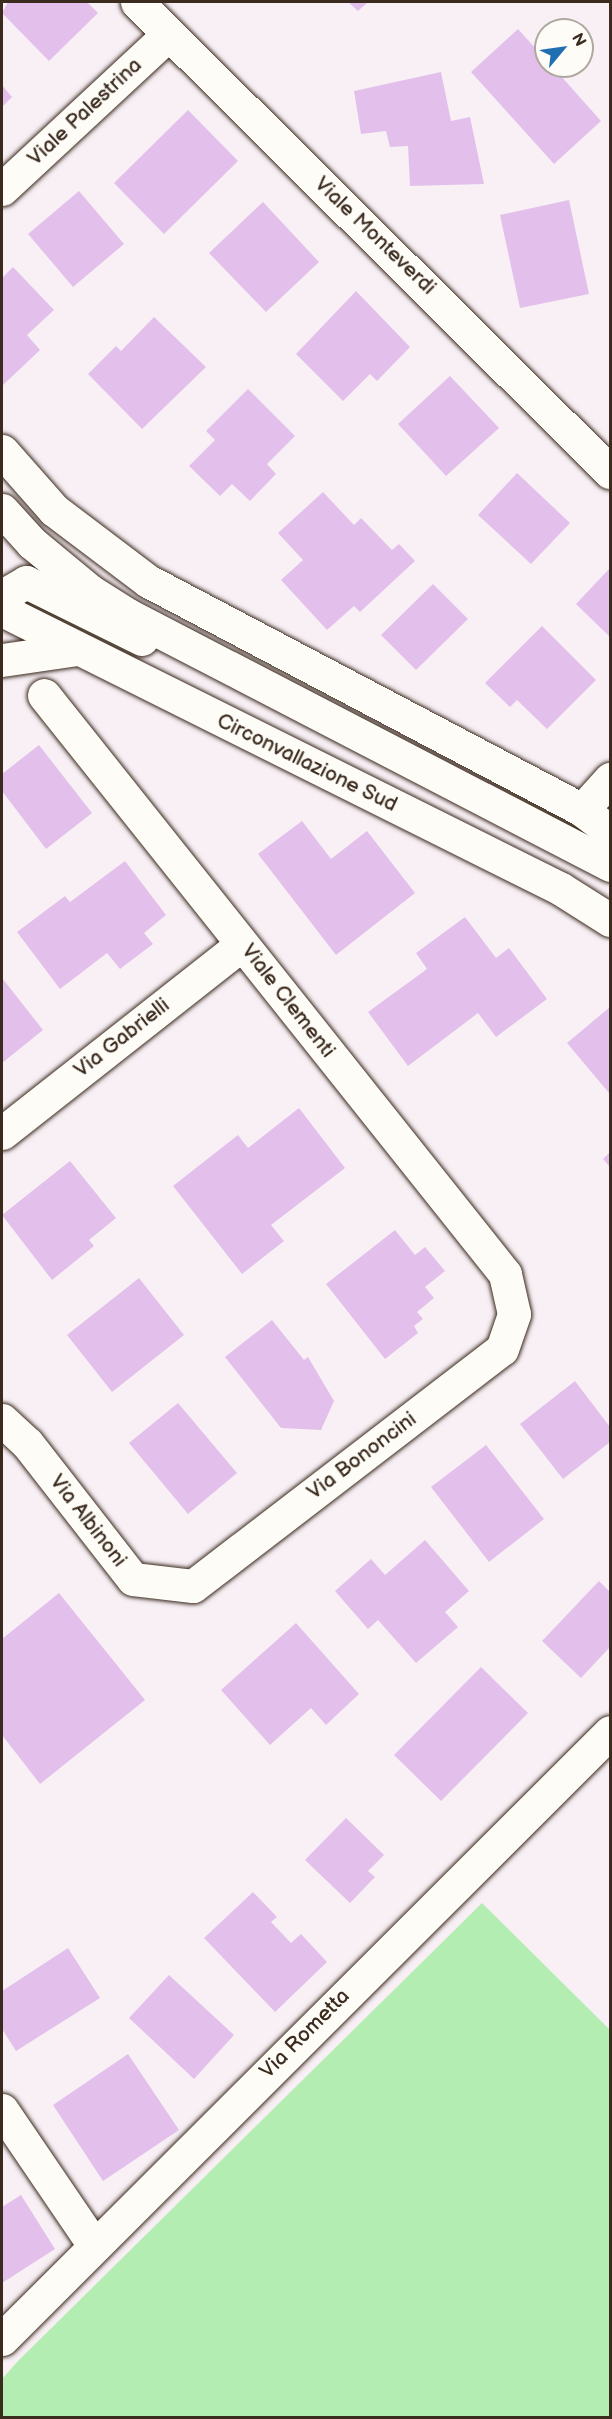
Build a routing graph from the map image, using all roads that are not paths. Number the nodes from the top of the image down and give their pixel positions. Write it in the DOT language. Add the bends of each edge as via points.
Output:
graph roads {
  1 [pos="137,2"];
  2 [pos="168,35"];
  3 [pos="2,189"];
  4 [pos="2,451"];
  5 [pos="610,472"];
  6 [pos="2,510"];
  7 [pos="2,596"];
  8 [pos="2,610"];
  9 [pos="77,649"];
  10 [pos="197,651"];
  11 [pos="2,660"];
  12 [pos="44,695"];
  13 [pos="610,779"];
  14 [pos="582,810"];
  15 [pos="610,831"];
  16 [pos="610,865"];
  17 [pos="610,920"];
  18 [pos="242,944"];
  19 [pos="2,1133"];
  20 [pos="514,1314"];
  21 [pos="2,1420"];
  22 [pos="193,1586"];
  23 [pos="610,1732"];
  24 [pos="2,2110"];
  25 [pos="93,2244"];
  26 [pos="2,2339"];
  1 -- 2 [label="street, Viale Monteverdi"];
  2 -- 3 [label="street, Viale Palestrina"];
  2 -- 5 [label="street, Viale Monteverdi" via="461,320"];
  4 -- 14 [label="street" via="54,510 148,581"];
  6 -- 10 [label="street" via="32,543 90,591"];
  7 -- 10 [label="street" via="26,582 181,659"];
  8 -- 9 [label="street, Circonvallazione Sud"];
  9 -- 11 [label="street"];
  9 -- 17 [label="street, Circonvallazione Sud" via="561,889"];
  10 -- 16 [label="street"];
  12 -- 18 [label="street, Viale Clementi"];
  13 -- 14 [label="street"];
  14 -- 15 [label="street"];
  18 -- 19 [label="street, Via Gabrielli"];
  18 -- 20 [label="street, Viale Clementi" via="505,1274"];
  20 -- 22 [label="street, Via Bononcini" via="502,1349"];
  21 -- 22 [label="street, Via Albinoni" via="27,1443 133,1579"];
  23 -- 25 [label="street, Via Rometta"];
  24 -- 25 [label="street"];
  25 -- 26 [label="street, Via Rometta"];
}
